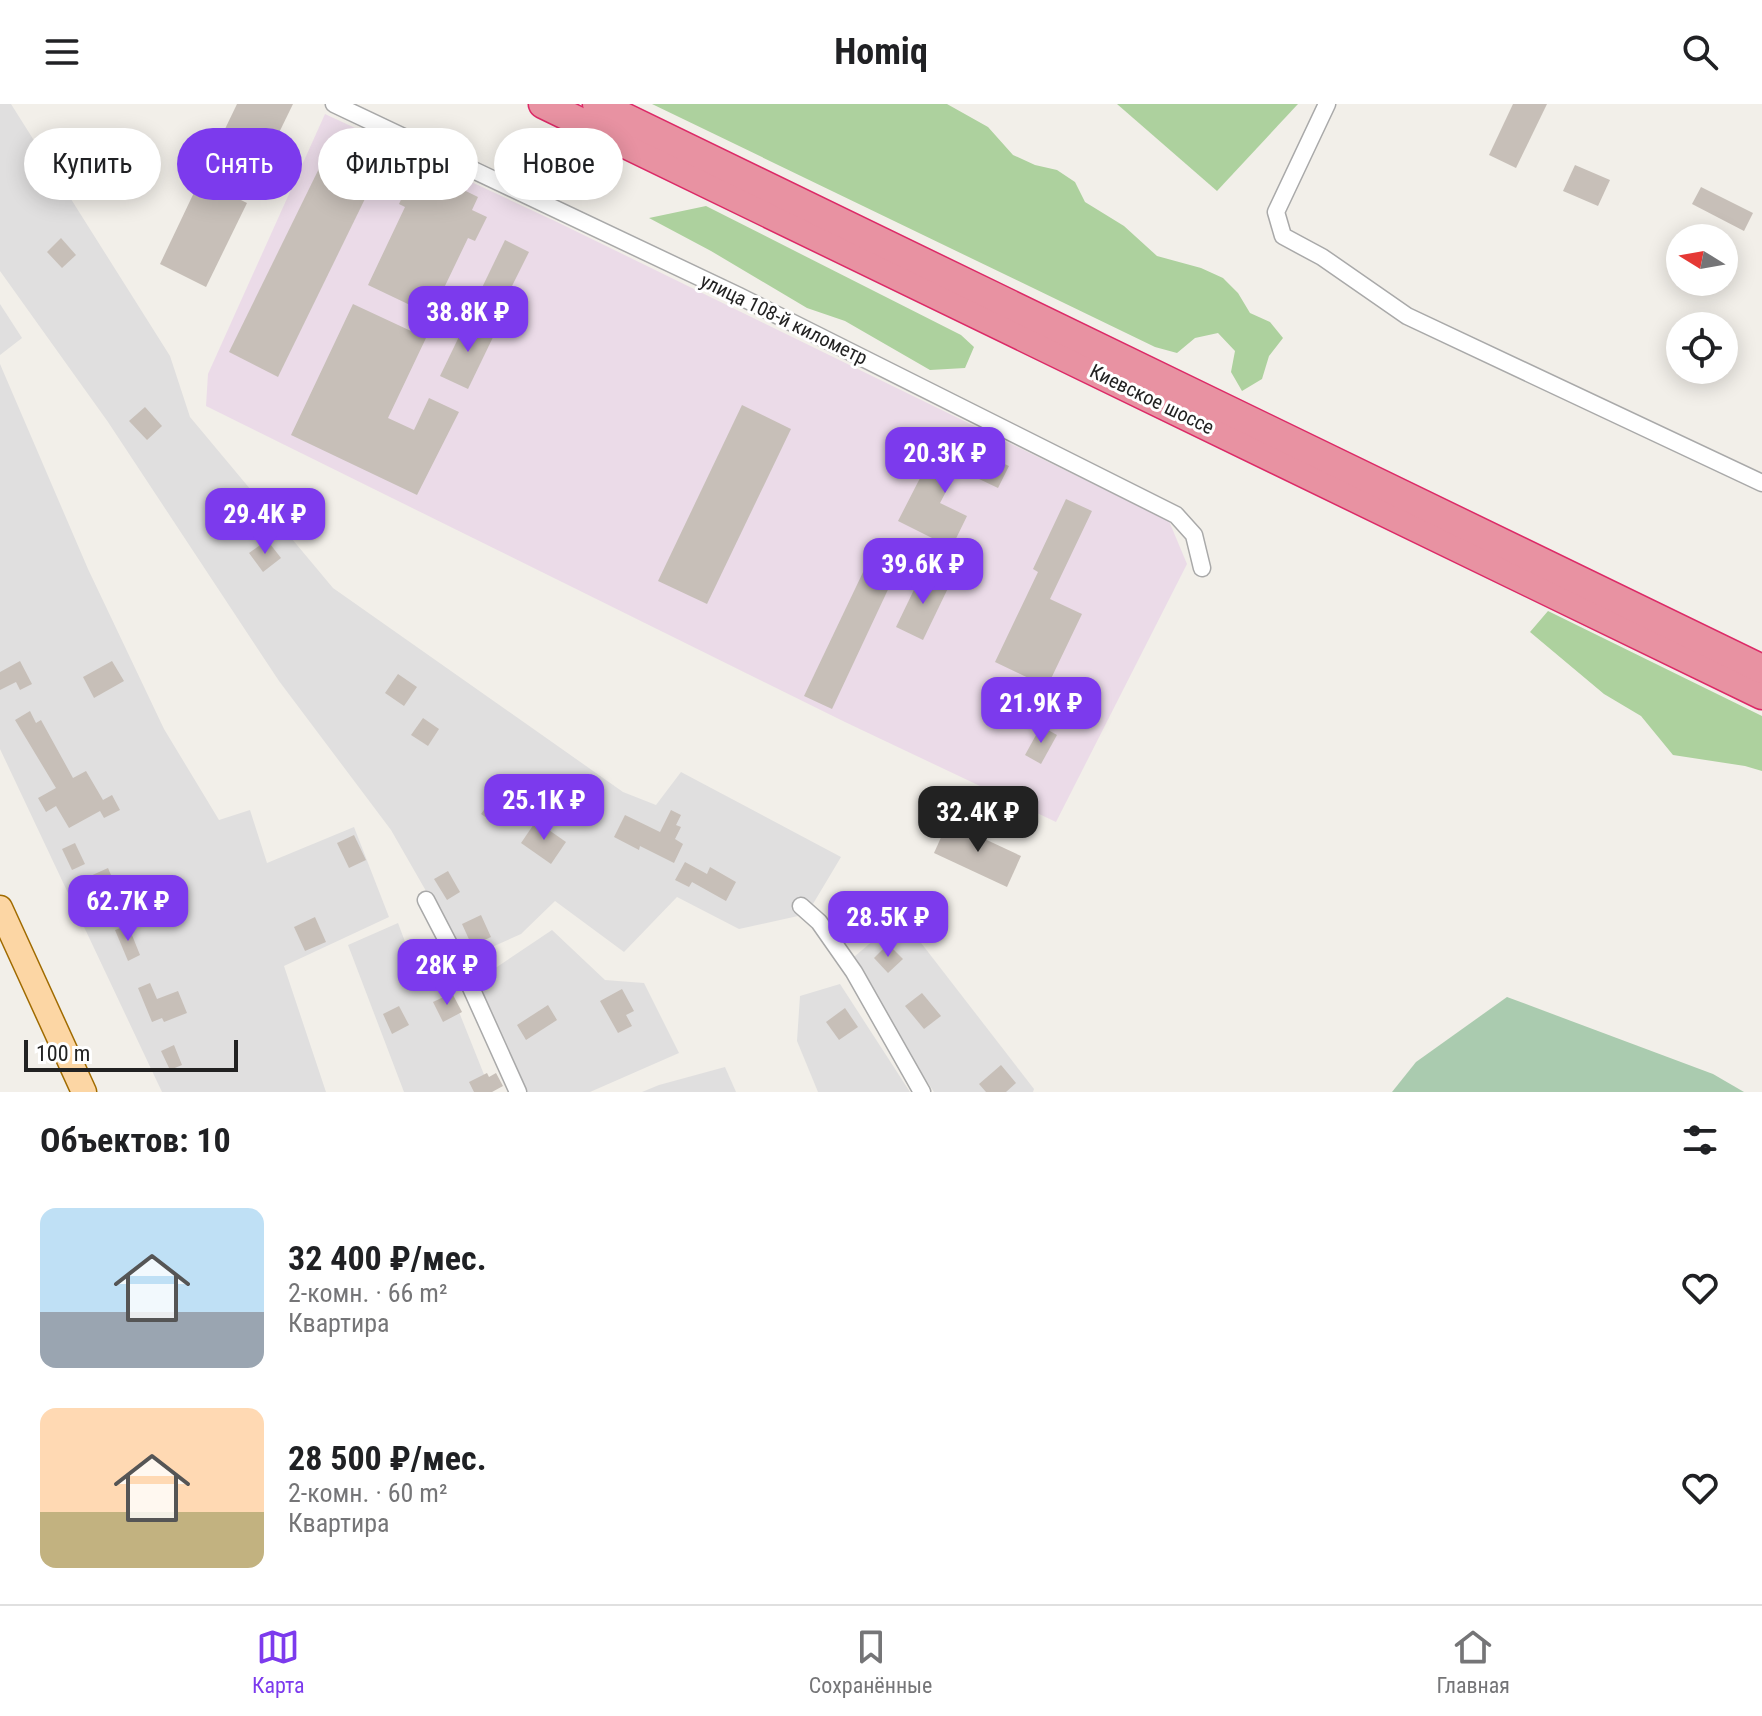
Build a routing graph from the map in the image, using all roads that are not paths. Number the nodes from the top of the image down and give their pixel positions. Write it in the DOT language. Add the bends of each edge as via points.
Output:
graph roads {
  1 [pos="334,104"];
  2 [pos="543,104"];
  3 [pos="597,104"];
  4 [pos="1327,104"];
  5 [pos="1762,483"];
  6 [pos="1499,554"];
  7 [pos="1202,568"];
  8 [pos="1548,578"];
  9 [pos="1762,669"];
  10 [pos="1762,695"];
  11 [pos="426,900"];
  12 [pos="801,906"];
  13 [pos="0,908"];
  14 [pos="84,1092"];
  15 [pos="518,1092"];
  16 [pos="922,1092"];
  1 -- 7 [label="street, улица 108-й километр" via="739,296 1176,515 1194,535"];
  2 -- 6 [label="highway, Киевское шоссе"];
  3 -- 6 [label="highway, Киевское шоссе"];
  4 -- 5 [label="street" via="1276,212 1283,236 1407,316"];
  6 -- 8 [label="highway, Киевское шоссе"];
  8 -- 9 [label="highway, Киевское шоссе"];
  8 -- 10 [label="highway, Киевское шоссе"];
  11 -- 15 [label="street"];
  12 -- 16 [label="street" via="819,922 854,972"];
  13 -- 14 [label="main road"];
}
